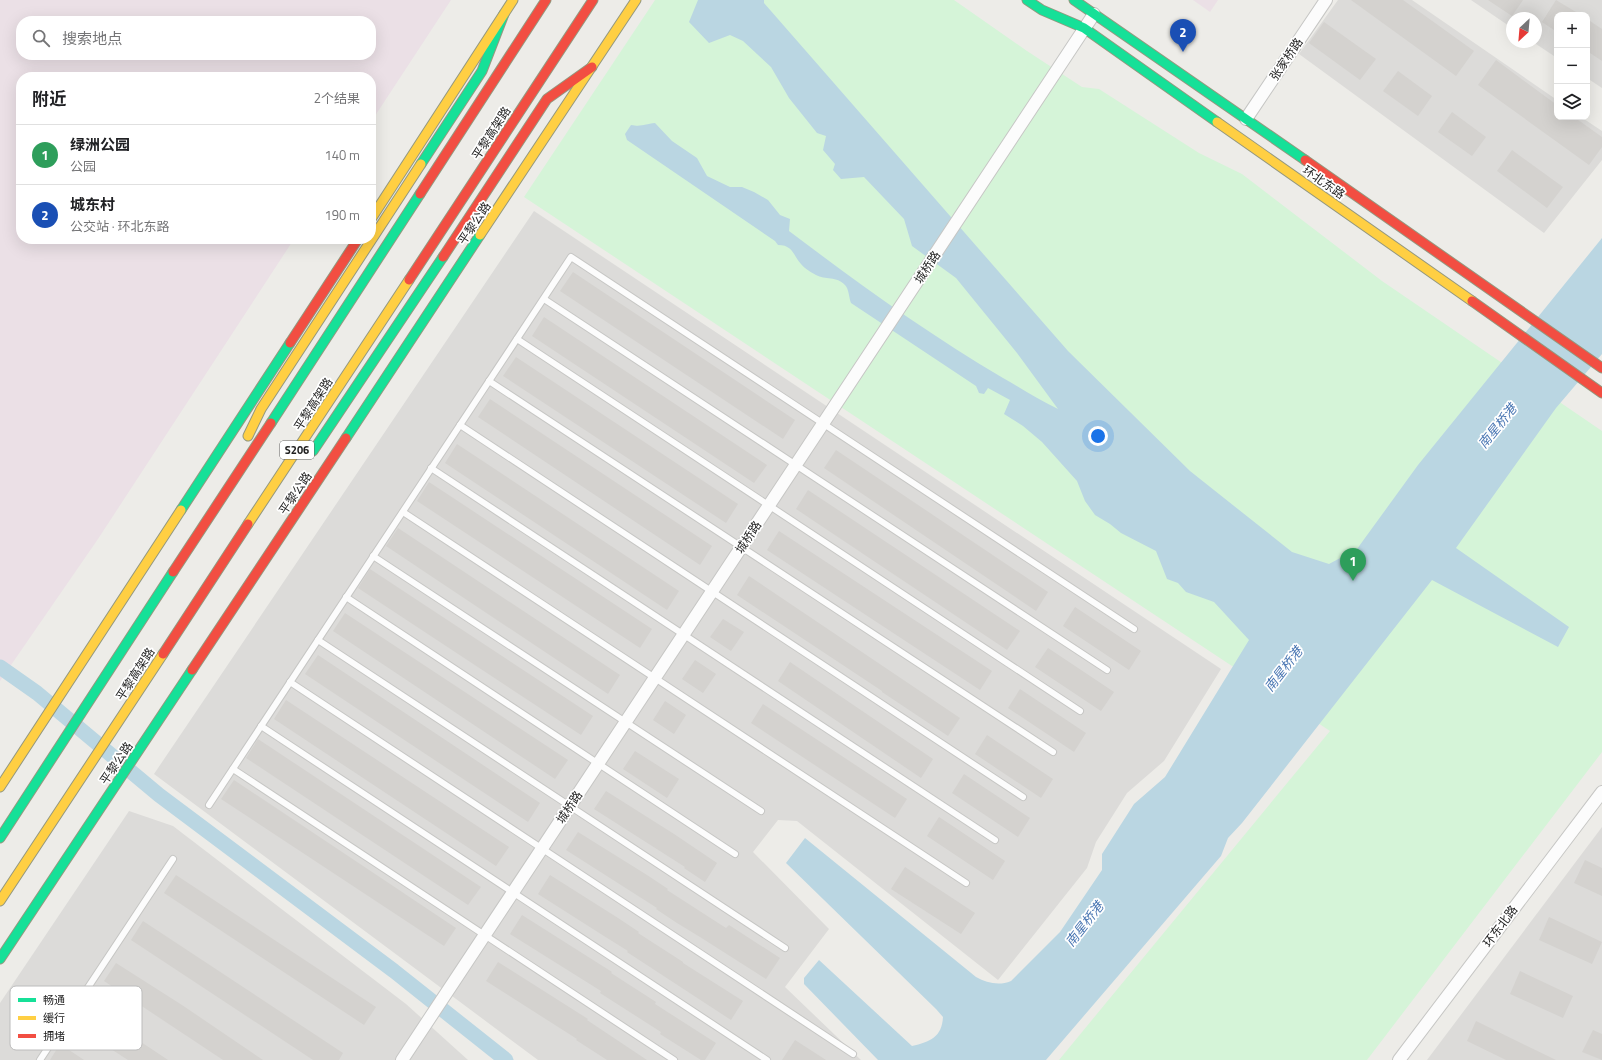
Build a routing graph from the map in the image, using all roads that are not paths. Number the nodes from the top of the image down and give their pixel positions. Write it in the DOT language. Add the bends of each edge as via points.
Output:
graph roads {
  1 [pos="513,0"];
  2 [pos="546,0"];
  3 [pos="593,0"];
  4 [pos="636,0"];
  5 [pos="1027,0"];
  6 [pos="1074,0"];
  7 [pos="1326,0"];
  8 [pos="504,14"];
  9 [pos="1094,14"];
  10 [pos="1084,28"];
  11 [pos="592,67"];
  12 [pos="1246,119"];
  13 [pos="376,210"];
  14 [pos="376,234"];
  15 [pos="355,244"];
  16 [pos="369,244"];
  17 [pos="544,299"];
  18 [pos="517,339"];
  19 [pos="1602,368"];
  20 [pos="489,381"];
  21 [pos="1602,393"];
  22 [pos="823,424"];
  23 [pos="460,425"];
  24 [pos="310,456"];
  25 [pos="796,465"];
  26 [pos="431,468"];
  27 [pos="284,486"];
  28 [pos="769,506"];
  29 [pos="403,512"];
  30 [pos="206,521"];
  31 [pos="238,540"];
  32 [pos="741,547"];
  33 [pos="374,556"];
  34 [pos="712,592"];
  35 [pos="346,597"];
  36 [pos="1134,629"];
  37 [pos="684,635"];
  38 [pos="318,640"];
  39 [pos="1107,670"];
  40 [pos="655,678"];
  41 [pos="290,682"];
  42 [pos="1080,711"];
  43 [pos="626,722"];
  44 [pos="261,726"];
  45 [pos="1053,752"];
  46 [pos="598,764"];
  47 [pos="233,769"];
  48 [pos="0,787"];
  49 [pos="1602,792"];
  50 [pos="1024,797"];
  51 [pos="208,805"];
  52 [pos="570,806"];
  53 [pos="761,811"];
  54 [pos="0,838"];
  55 [pos="995,840"];
  56 [pos="542,848"];
  57 [pos="735,854"];
  58 [pos="173,859"];
  59 [pos="966,883"];
  60 [pos="513,893"];
  61 [pos="0,901"];
  62 [pos="485,935"];
  63 [pos="785,948"];
  64 [pos="0,959"];
  65 [pos="89,986"];
  66 [pos="47,1050"];
  67 [pos="853,1054"];
  68 [pos="40,1060"];
  69 [pos="402,1060"];
  70 [pos="674,1060"];
  71 [pos="767,1060"];
  72 [pos="1399,1060"];
  1 -- 8 [label="main road"];
  2 -- 30 [label="main road, 平黎高架路 / S206"];
  3 -- 31 [label="main road, 平黎高架路 / S206"];
  4 -- 11 [label="main road, 平黎公路"];
  5 -- 10 [label="main road, 环北东路" via="1042,10"];
  6 -- 9 [label="main road, 环北东路"];
  7 -- 12 [label="street, 张家桥路"];
  8 -- 13 [label="main road"];
  8 -- 14 [label="main road" via="482,71"];
  9 -- 10 [label="street, 城桥路"];
  9 -- 12 [label="main road, 环北东路"];
  10 -- 21 [label="main road, 环北东路"];
  10 -- 22 [label="street, 城桥路"];
  11 -- 24 [label="main road" via="547,99"];
  11 -- 64 [label="main road, 平黎公路"];
  12 -- 19 [label="main road, 环北东路"];
  15 -- 48 [label="main road"];
  16 -- 30 [label="main road" via="261,410"];
  17 -- 18 [label="lane"];
  17 -- 22 [label="lane" via="571,257"];
  17 -- 25 [label="lane"];
  18 -- 20 [label="lane"];
  18 -- 28 [label="lane"];
  20 -- 23 [label="lane"];
  20 -- 32 [label="lane"];
  22 -- 25 [label="street, 城桥路"];
  22 -- 36 [label="lane"];
  23 -- 26 [label="lane"];
  23 -- 34 [label="lane"];
  25 -- 28 [label="street, 城桥路"];
  25 -- 39 [label="lane"];
  26 -- 29 [label="lane"];
  26 -- 37 [label="lane"];
  27 -- 31 [label="main road"];
  28 -- 32 [label="street, 城桥路"];
  28 -- 42 [label="lane"];
  29 -- 33 [label="lane"];
  29 -- 40 [label="lane"];
  30 -- 54 [label="main road, 平黎高架路 / S206"];
  31 -- 61 [label="main road, 平黎高架路 / S206"];
  32 -- 34 [label="street, 城桥路"];
  32 -- 45 [label="lane"];
  33 -- 35 [label="lane"];
  33 -- 43 [label="lane"];
  34 -- 37 [label="street, 城桥路"];
  34 -- 50 [label="lane"];
  35 -- 38 [label="lane"];
  35 -- 46 [label="lane"];
  37 -- 40 [label="street, 城桥路"];
  37 -- 55 [label="lane"];
  38 -- 41 [label="lane"];
  38 -- 52 [label="lane"];
  40 -- 43 [label="street, 城桥路"];
  40 -- 59 [label="lane"];
  41 -- 44 [label="lane"];
  41 -- 56 [label="lane"];
  43 -- 46 [label="street, 城桥路"];
  43 -- 53 [label="lane"];
  44 -- 47 [label="lane"];
  44 -- 60 [label="lane"];
  46 -- 52 [label="street, 城桥路"];
  46 -- 57 [label="lane"];
  47 -- 51 [label="lane"];
  47 -- 62 [label="lane"];
  49 -- 72 [label="street, 环东北路"];
  52 -- 56 [label="street, 城桥路"];
  52 -- 63 [label="lane"];
  56 -- 60 [label="street, 城桥路"];
  56 -- 67 [label="lane"];
  58 -- 65 [label="lane"];
  60 -- 62 [label="street, 城桥路"];
  60 -- 71 [label="lane"];
  62 -- 69 [label="street, 城桥路"];
  62 -- 70 [label="lane"];
  66 -- 68 [label="lane"];
}
